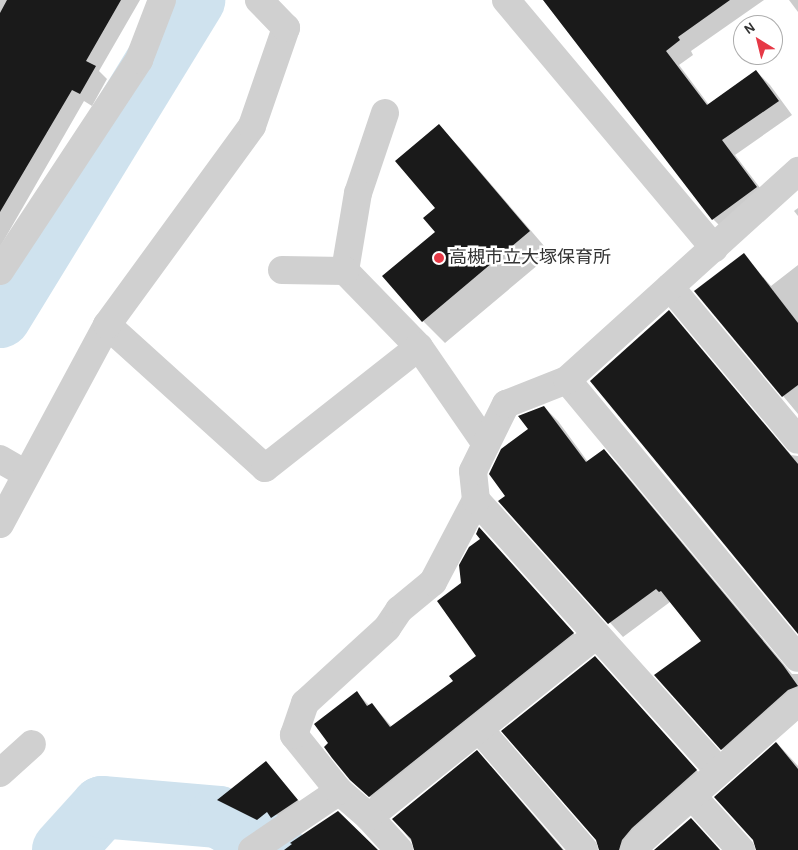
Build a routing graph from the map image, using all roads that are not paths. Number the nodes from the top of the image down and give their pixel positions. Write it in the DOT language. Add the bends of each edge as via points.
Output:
graph roads {
  1 [pos="162,0"];
  2 [pos="258,0"];
  3 [pos="506,0"];
  4 [pos="385,113"];
  5 [pos="798,171"];
  6 [pos="714,248"];
  7 [pos="282,270"];
  8 [pos="0,271"];
  9 [pos="346,271"];
  10 [pos="670,287"];
  11 [pos="107,325"];
  12 [pos="419,347"];
  13 [pos="567,380"];
  14 [pos="798,440"];
  15 [pos="486,444"];
  16 [pos="0,459"];
  17 [pos="26,474"];
  18 [pos="476,500"];
  19 [pos="0,524"];
  20 [pos="596,635"];
  21 [pos="798,658"];
  22 [pos="798,702"];
  23 [pos="479,729"];
  24 [pos="32,744"];
  25 [pos="719,771"];
  26 [pos="0,774"];
  27 [pos="339,791"];
  28 [pos="692,796"];
  29 [pos="369,817"];
  30 [pos="252,850"];
  31 [pos="399,850"];
  32 [pos="584,850"];
  33 [pos="634,850"];
  34 [pos="741,850"];
  1 -- 8 [label="street" via="139,60"];
  2 -- 11 [label="street" via="286,28 252,126"];
  3 -- 6 [label="street"];
  4 -- 9 [label="street" via="358,193"];
  5 -- 6 [label="street"];
  6 -- 10 [label="street"];
  7 -- 9 [label="street"];
  9 -- 12 [label="street"];
  10 -- 13 [label="street"];
  10 -- 14 [label="street"];
  11 -- 12 [label="street" via="265,468"];
  11 -- 17 [label="street"];
  12 -- 15 [label="street"];
  13 -- 15 [label="street" via="506,404"];
  13 -- 21 [label="street"];
  15 -- 18 [label="street" via="473,471"];
  16 -- 17 [label="street"];
  17 -- 19 [label="street"];
  18 -- 20 [label="street"];
  18 -- 27 [label="street" via="434,582 399,610 387,628 305,703 294,735"];
  20 -- 23 [label="street"];
  20 -- 25 [label="street"];
  22 -- 25 [label="street"];
  23 -- 29 [label="street"];
  23 -- 32 [label="street"];
  24 -- 26 [label="street"];
  25 -- 28 [label="street"];
  27 -- 29 [label="street"];
  27 -- 30 [label="street"];
  28 -- 33 [label="street"];
  28 -- 34 [label="street"];
  29 -- 31 [label="street"];
}
